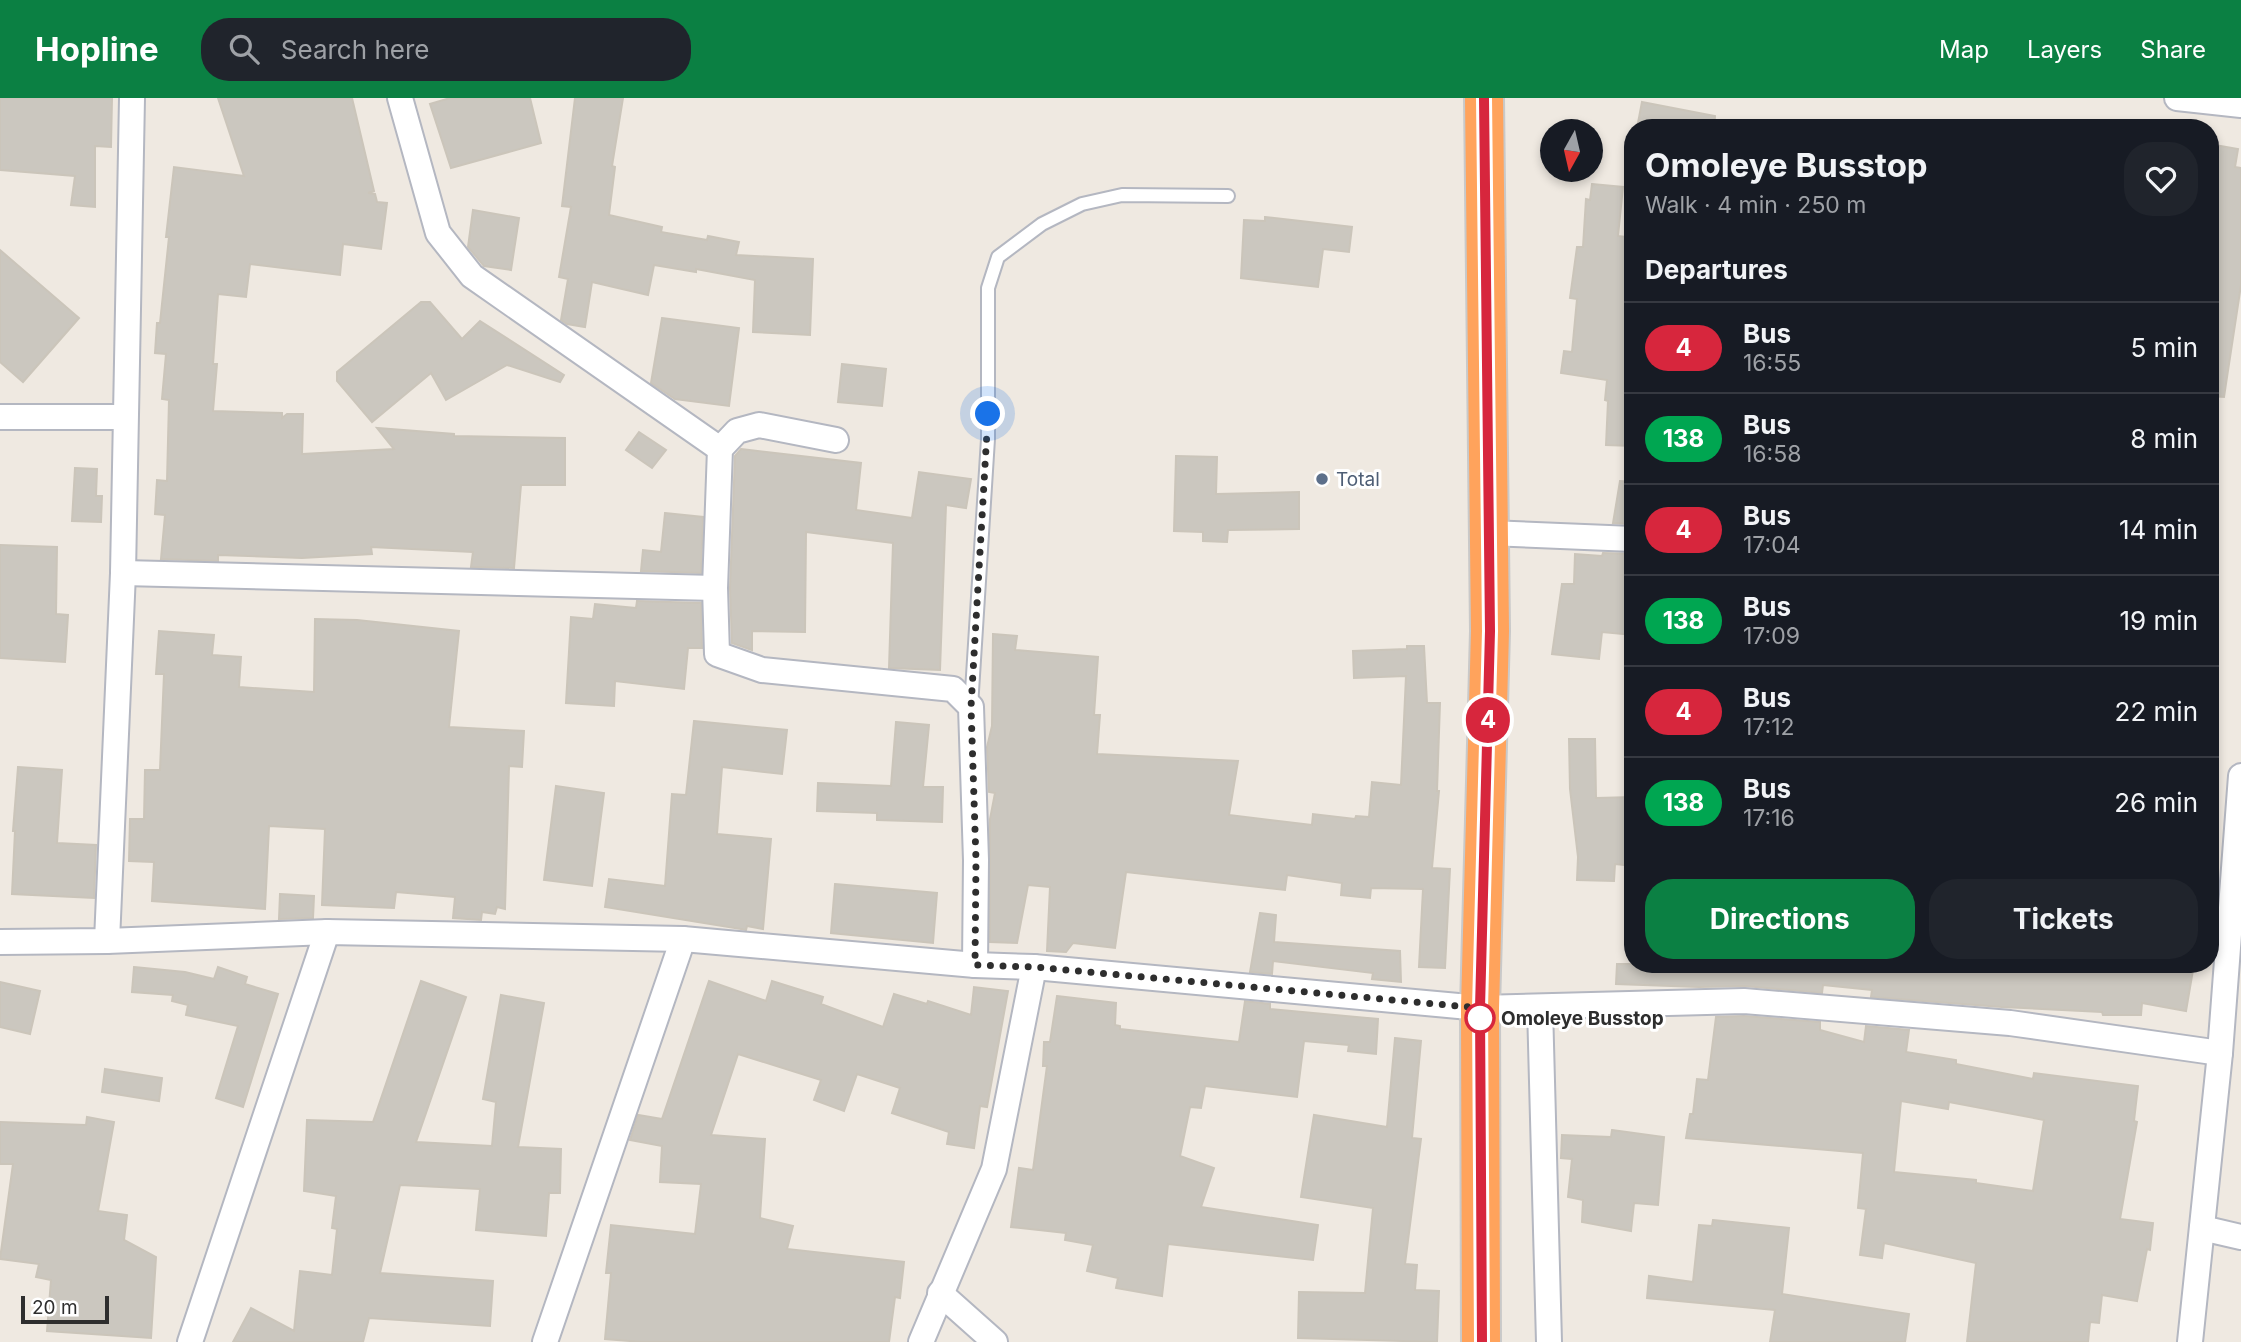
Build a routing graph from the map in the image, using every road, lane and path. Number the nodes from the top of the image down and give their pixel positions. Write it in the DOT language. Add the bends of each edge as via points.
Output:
graph roads {
  1 [pos="132,98"];
  2 [pos="400,98"];
  3 [pos="1484,98"];
  4 [pos="2177,98"];
  5 [pos="2241,105"];
  6 [pos="1228,196"];
  7 [pos="0,417"];
  8 [pos="125,417"];
  9 [pos="836,440"];
  10 [pos="720,449"];
  11 [pos="1489,533"];
  12 [pos="1624,539"];
  13 [pos="123,573"];
  14 [pos="715,588"];
  15 [pos="971,707"];
  16 [pos="2241,776"];
  17 [pos="327,932"];
  18 [pos="683,939"];
  19 [pos="107,941"];
  20 [pos="0,943"];
  21 [pos="2235,958"];
  22 [pos="975,965"];
  23 [pos="1034,967"];
  24 [pos="1540,1007"];
  25 [pos="1480,1008"];
  26 [pos="2220,1052"];
  27 [pos="2202,1228"];
  28 [pos="2241,1237"];
  29 [pos="940,1293"];
  30 [pos="190,1342"];
  31 [pos="545,1342"];
  32 [pos="921,1342"];
  33 [pos="995,1342"];
  34 [pos="1482,1342"];
  35 [pos="1549,1342"];
  36 [pos="2190,1342"];
  1 -- 8 [label="street"];
  2 -- 10 [label="street" via="438,233 472,276"];
  3 -- 11 [label="highway"];
  4 -- 5 [label="street"];
  6 -- 15 [label="lane" via="1122,195 1082,204 1042,224 998,257 988,288 988,439"];
  7 -- 8 [label="street"];
  8 -- 13 [label="street"];
  9 -- 10 [label="street" via="759,425 737,431"];
  10 -- 14 [label="street"];
  11 -- 12 [label="street"];
  11 -- 25 [label="highway"];
  13 -- 14 [label="street"];
  13 -- 19 [label="street"];
  14 -- 15 [label="street" via="717,654 762,670 953,689"];
  15 -- 22 [label="street"];
  16 -- 21 [label="street"];
  17 -- 18 [label="street"];
  17 -- 19 [label="street"];
  17 -- 30 [label="street"];
  18 -- 22 [label="street"];
  18 -- 31 [label="street"];
  19 -- 20 [label="street"];
  21 -- 26 [label="street"];
  22 -- 23 [label="street"];
  23 -- 25 [label="street"];
  23 -- 29 [label="street" via="994,1169"];
  24 -- 25 [label="street"];
  24 -- 26 [label="street" via="1744,1001 2010,1023"];
  24 -- 35 [label="street"];
  25 -- 34 [label="highway"];
  26 -- 27 [label="street"];
  27 -- 28 [label="street"];
  27 -- 36 [label="street"];
  29 -- 32 [label="street"];
  29 -- 33 [label="street"];
}
